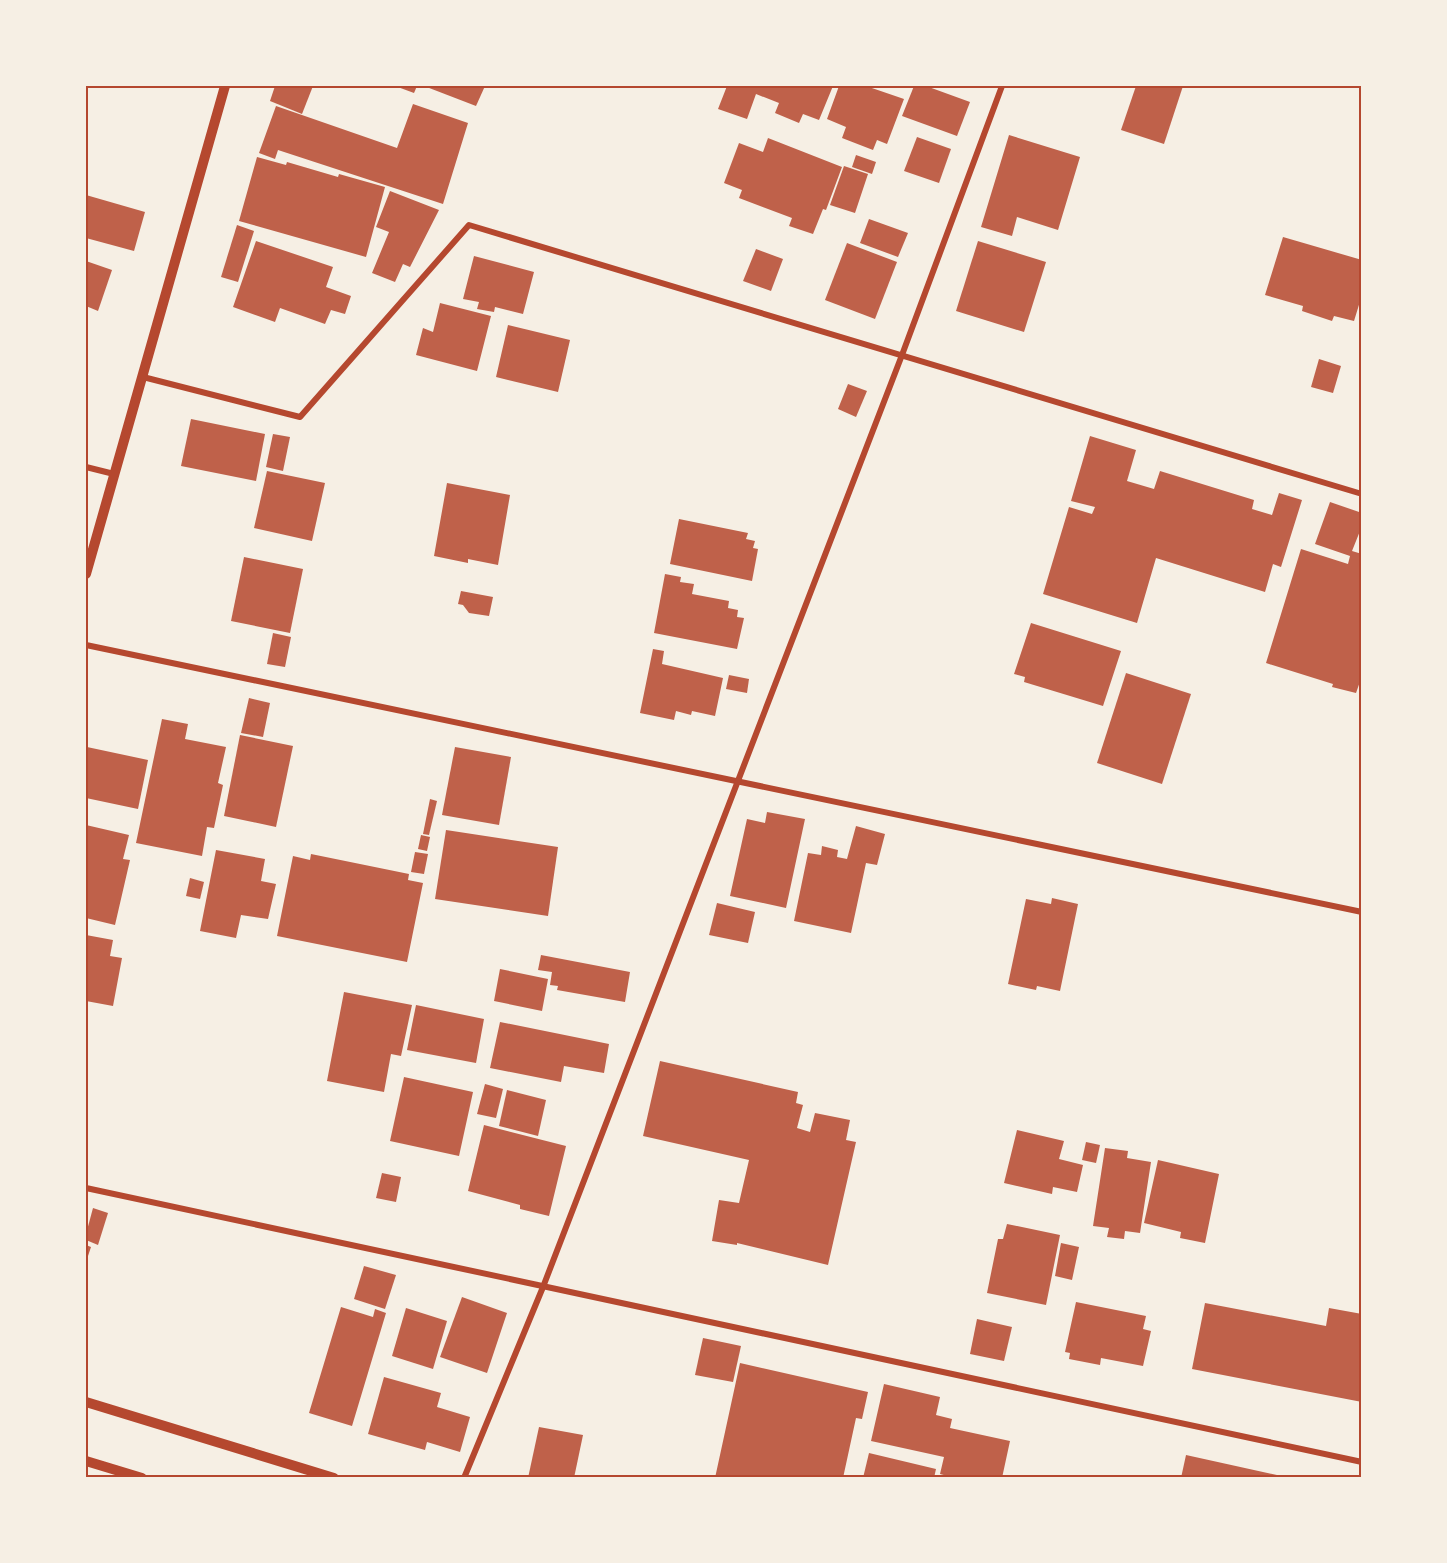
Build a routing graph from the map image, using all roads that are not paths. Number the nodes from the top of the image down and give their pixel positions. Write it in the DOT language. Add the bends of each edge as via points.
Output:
graph roads {
  1 [pos="225,86"];
  2 [pos="1002,86"];
  3 [pos="902,355"];
  4 [pos="143,377"];
  5 [pos="86,467"];
  6 [pos="114,474"];
  7 [pos="1362,494"];
  8 [pos="86,574"];
  9 [pos="86,645"];
  10 [pos="736,781"];
  11 [pos="1362,912"];
  12 [pos="86,1188"];
  13 [pos="543,1287"];
  14 [pos="86,1402"];
  15 [pos="86,1461"];
  16 [pos="1362,1462"];
  17 [pos="142,1478"];
  18 [pos="334,1478"];
  19 [pos="464,1478"];
  1 -- 4 [label="street"];
  2 -- 3 [label="street"];
  3 -- 4 [label="street" via="469,225 300,417"];
  3 -- 7 [label="street"];
  3 -- 10 [label="street"];
  4 -- 6 [label="street"];
  5 -- 6 [label="street"];
  6 -- 8 [label="street"];
  9 -- 10 [label="street"];
  10 -- 11 [label="street"];
  10 -- 13 [label="street"];
  12 -- 13 [label="street"];
  13 -- 16 [label="street"];
  13 -- 19 [label="street"];
  14 -- 18 [label="street"];
  15 -- 17 [label="street"];
}
